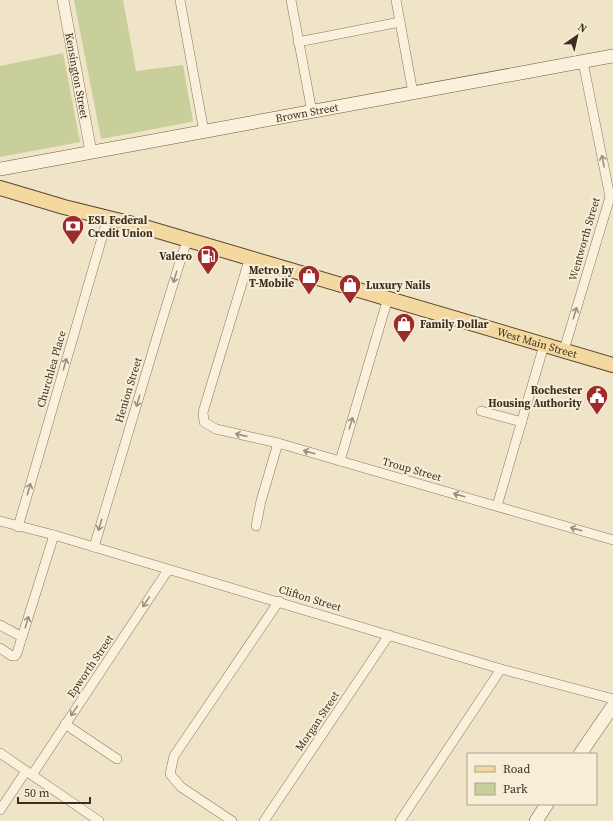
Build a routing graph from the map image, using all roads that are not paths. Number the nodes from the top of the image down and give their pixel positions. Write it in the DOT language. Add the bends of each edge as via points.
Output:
graph roads {
  1 [pos="63,0"];
  2 [pos="180,0"];
  3 [pos="290,0"];
  4 [pos="396,0"];
  5 [pos="400,22"];
  6 [pos="298,42"];
  7 [pos="613,56"];
  8 [pos="583,62"];
  9 [pos="413,93"];
  10 [pos="312,112"];
  11 [pos="204,132"];
  12 [pos="91,152"];
  13 [pos="0,169"];
  14 [pos="0,188"];
  15 [pos="611,198"];
  16 [pos="108,217"];
  17 [pos="188,240"];
  18 [pos="250,258"];
  19 [pos="388,298"];
  20 [pos="544,345"];
  21 [pos="564,350"];
  22 [pos="613,365"];
  23 [pos="481,411"];
  24 [pos="522,422"];
  25 [pos="278,443"];
  26 [pos="340,461"];
  27 [pos="497,506"];
  28 [pos="0,521"];
  29 [pos="256,526"];
  30 [pos="18,527"];
  31 [pos="54,535"];
  32 [pos="613,540"];
  33 [pos="94,547"];
  34 [pos="168,570"];
  35 [pos="279,601"];
  36 [pos="0,625"];
  37 [pos="389,634"];
  38 [pos="22,636"];
  39 [pos="0,648"];
  40 [pos="502,669"];
  41 [pos="613,699"];
  42 [pos="613,706"];
  43 [pos="65,724"];
  44 [pos="581,753"];
  45 [pos="0,754"];
  46 [pos="117,759"];
  47 [pos="29,773"];
  48 [pos="546,805"];
  49 [pos="0,810"];
  50 [pos="99,821"];
  51 [pos="232,821"];
  52 [pos="264,821"];
  53 [pos="400,821"];
  54 [pos="536,821"];
  1 -- 12 [label="street, Kensington Street"];
  2 -- 11 [label="street"];
  3 -- 6 [label="street"];
  4 -- 5 [label="street"];
  5 -- 6 [label="street"];
  5 -- 9 [label="street"];
  6 -- 10 [label="street"];
  7 -- 8 [label="main road, Brown Street"];
  8 -- 9 [label="main road, Brown Street"];
  15 -- 8 [label="street, Wentworth Street, one-way"];
  9 -- 10 [label="main road, Brown Street"];
  10 -- 11 [label="main road, Brown Street"];
  11 -- 12 [label="main road, Brown Street"];
  12 -- 13 [label="main road, Brown Street"];
  14 -- 16 [label="main road, West Main Street"];
  21 -- 15 [label="street, Wentworth Street, one-way"];
  16 -- 17 [label="main road, West Main Street"];
  30 -- 16 [label="street, Churchlea Place, one-way"];
  17 -- 18 [label="main road, West Main Street"];
  17 -- 33 [label="street, Henion Street, one-way"];
  18 -- 19 [label="main road, West Main Street"];
  25 -- 18 [label="street, Troup Street, one-way" via="216,429 203,419"];
  19 -- 20 [label="main road, West Main Street"];
  26 -- 19 [label="street, one-way"];
  20 -- 21 [label="main road, West Main Street"];
  20 -- 24 [label="street"];
  21 -- 22 [label="main road, West Main Street"];
  23 -- 24 [label="street"];
  24 -- 27 [label="street"];
  26 -- 25 [label="street, Troup Street, one-way"];
  25 -- 29 [label="street"];
  27 -- 26 [label="street, Troup Street, one-way"];
  32 -- 27 [label="street, Troup Street, one-way"];
  28 -- 30 [label="street, Clifton Street"];
  30 -- 31 [label="street, Clifton Street"];
  31 -- 33 [label="street, Clifton Street"];
  38 -- 31 [label="street, one-way"];
  33 -- 34 [label="street, Clifton Street"];
  34 -- 35 [label="street, Clifton Street"];
  34 -- 43 [label="street, Epworth Street, one-way"];
  35 -- 37 [label="street, Clifton Street"];
  35 -- 51 [label="street" via="174,756 170,774 181,786"];
  36 -- 38 [label="street"];
  37 -- 40 [label="street, Clifton Street"];
  37 -- 52 [label="street, Morgan Street"];
  38 -- 39 [label="street" via="15,656"];
  40 -- 41 [label="street, Clifton Street"];
  40 -- 53 [label="street"];
  42 -- 44 [label="main road"];
  43 -- 46 [label="street"];
  43 -- 47 [label="street, Epworth Street"];
  45 -- 47 [label="street"];
  47 -- 49 [label="street, Epworth Street"];
  47 -- 50 [label="street"];
  48 -- 54 [label="main road"];
}
